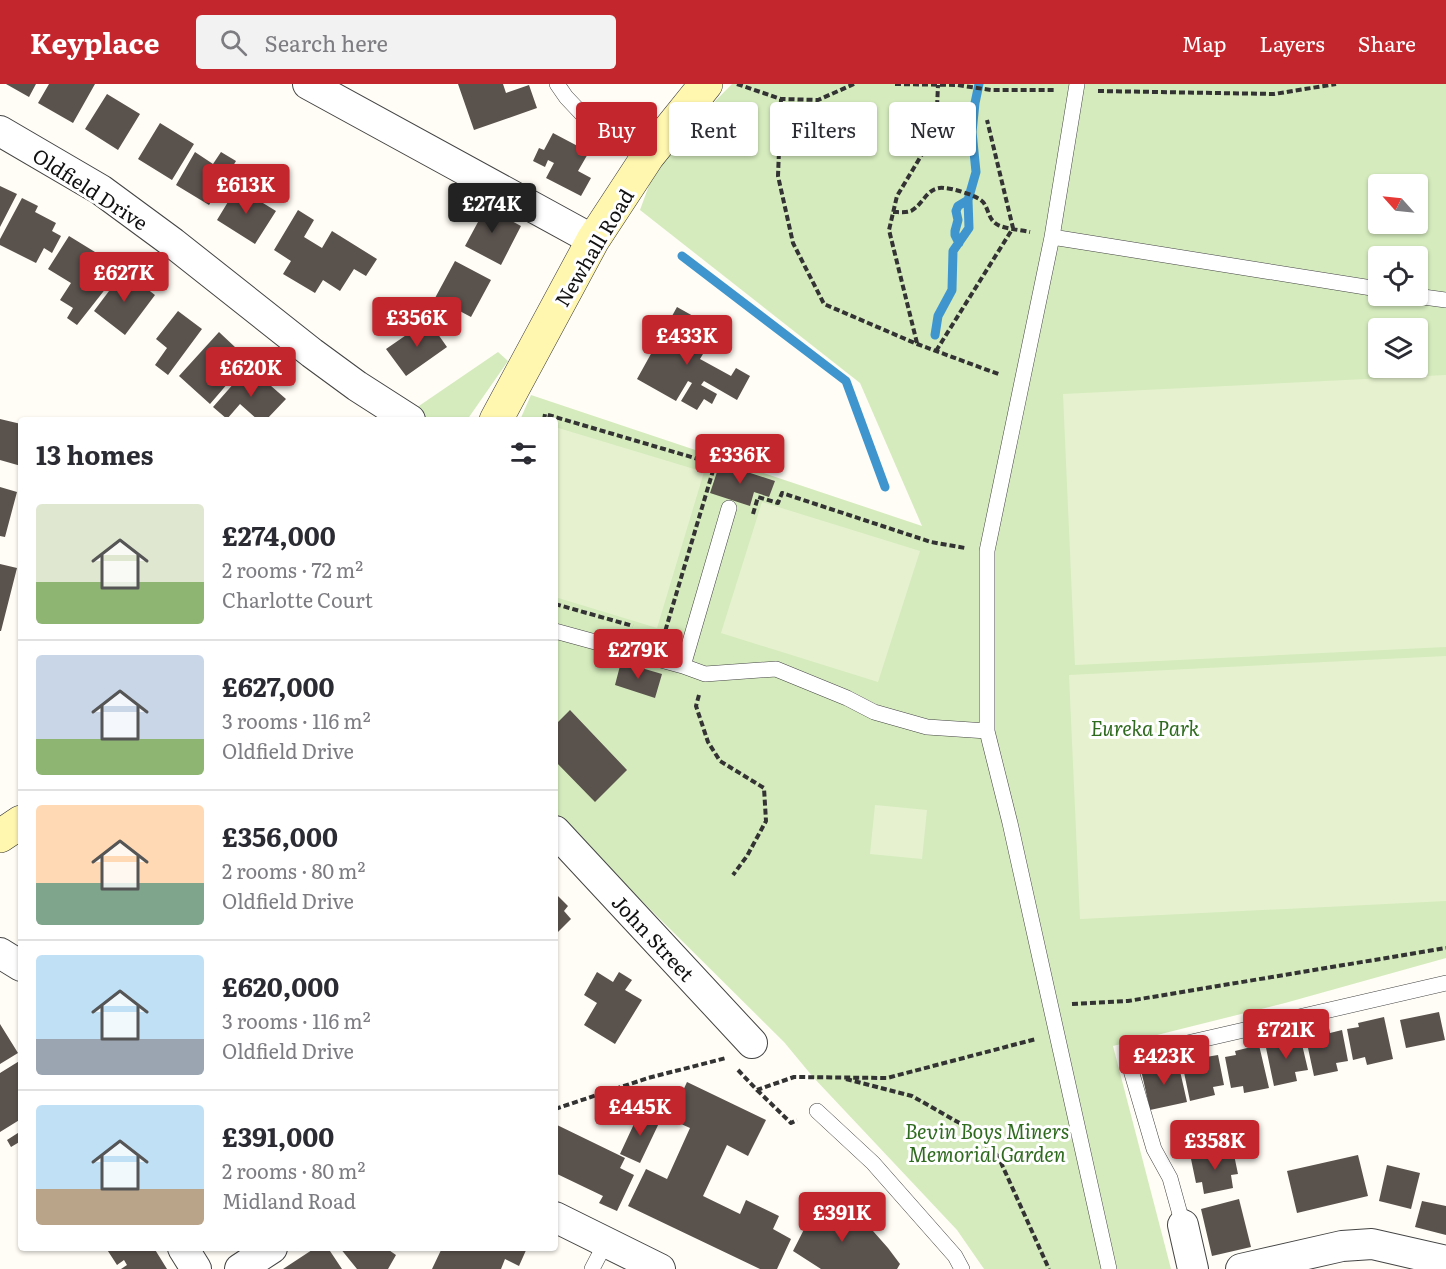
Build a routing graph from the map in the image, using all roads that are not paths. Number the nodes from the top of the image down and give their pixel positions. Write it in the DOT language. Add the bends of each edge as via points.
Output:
graph roads {
  1 [pos="309,84"];
  2 [pos="557,84"];
  3 [pos="706,84"];
  4 [pos="1076,87"];
  5 [pos="576,108"];
  6 [pos="0,131"];
  7 [pos="657,145"];
  8 [pos="648,156"];
  9 [pos="1052,237"];
  10 [pos="593,240"];
  11 [pos="1368,288"];
  12 [pos="1428,298"];
  13 [pos="1446,300"];
  14 [pos="405,417"];
  15 [pos="498,417"];
  16 [pos="729,508"];
  17 [pos="558,632"];
  18 [pos="683,666"];
  19 [pos="987,731"];
  20 [pos="18,824"];
  21 [pos="558,834"];
  22 [pos="0,836"];
  23 [pos="0,953"];
  24 [pos="18,964"];
  25 [pos="1446,983"];
  26 [pos="1269,1024"];
  27 [pos="1244,1030"];
  28 [pos="752,1043"];
  29 [pos="817,1111"];
  30 [pos="558,1218"];
  31 [pos="1183,1225"];
  32 [pos="606,1242"];
  33 [pos="185,1251"];
  34 [pos="267,1251"];
  35 [pos="1446,1261"];
  36 [pos="196,1269"];
  37 [pos="240,1269"];
  38 [pos="592,1269"];
  39 [pos="660,1269"];
  40 [pos="962,1269"];
  41 [pos="1109,1269"];
  42 [pos="1193,1269"];
  43 [pos="1241,1269"];
  1 -- 10 [label="street"];
  2 -- 5 [label="lane"];
  3 -- 7 [label="main road, Newhall Road"];
  4 -- 9 [label="lane"];
  6 -- 14 [label="street, Oldfield Drive" via="101,190 357,386"];
  8 -- 10 [label="main road, Newhall Road"];
  9 -- 11 [label="lane"];
  9 -- 19 [label="lane" via="987,551"];
  10 -- 15 [label="main road, Newhall Road"];
  12 -- 13 [label="lane"];
  16 -- 18 [label="lane"];
  17 -- 18 [label="lane"];
  18 -- 19 [label="lane" via="705,674 776,669 874,712 927,727"];
  19 -- 41 [label="lane"];
  20 -- 22 [label="main road"];
  21 -- 28 [label="street, John Street"];
  23 -- 24 [label="street"];
  25 -- 26 [label="lane"];
  27 -- 31 [label="lane" via="1136,1055 1130,1067 1154,1149 1170,1178"];
  29 -- 40 [label="lane" via="873,1163"];
  30 -- 32 [label="street"];
  31 -- 42 [label="street"];
  32 -- 38 [label="lane"];
  32 -- 39 [label="street"];
  33 -- 36 [label="street"];
  34 -- 37 [label="street"];
  35 -- 43 [label="street" via="1372,1244 1342,1246"];
}
